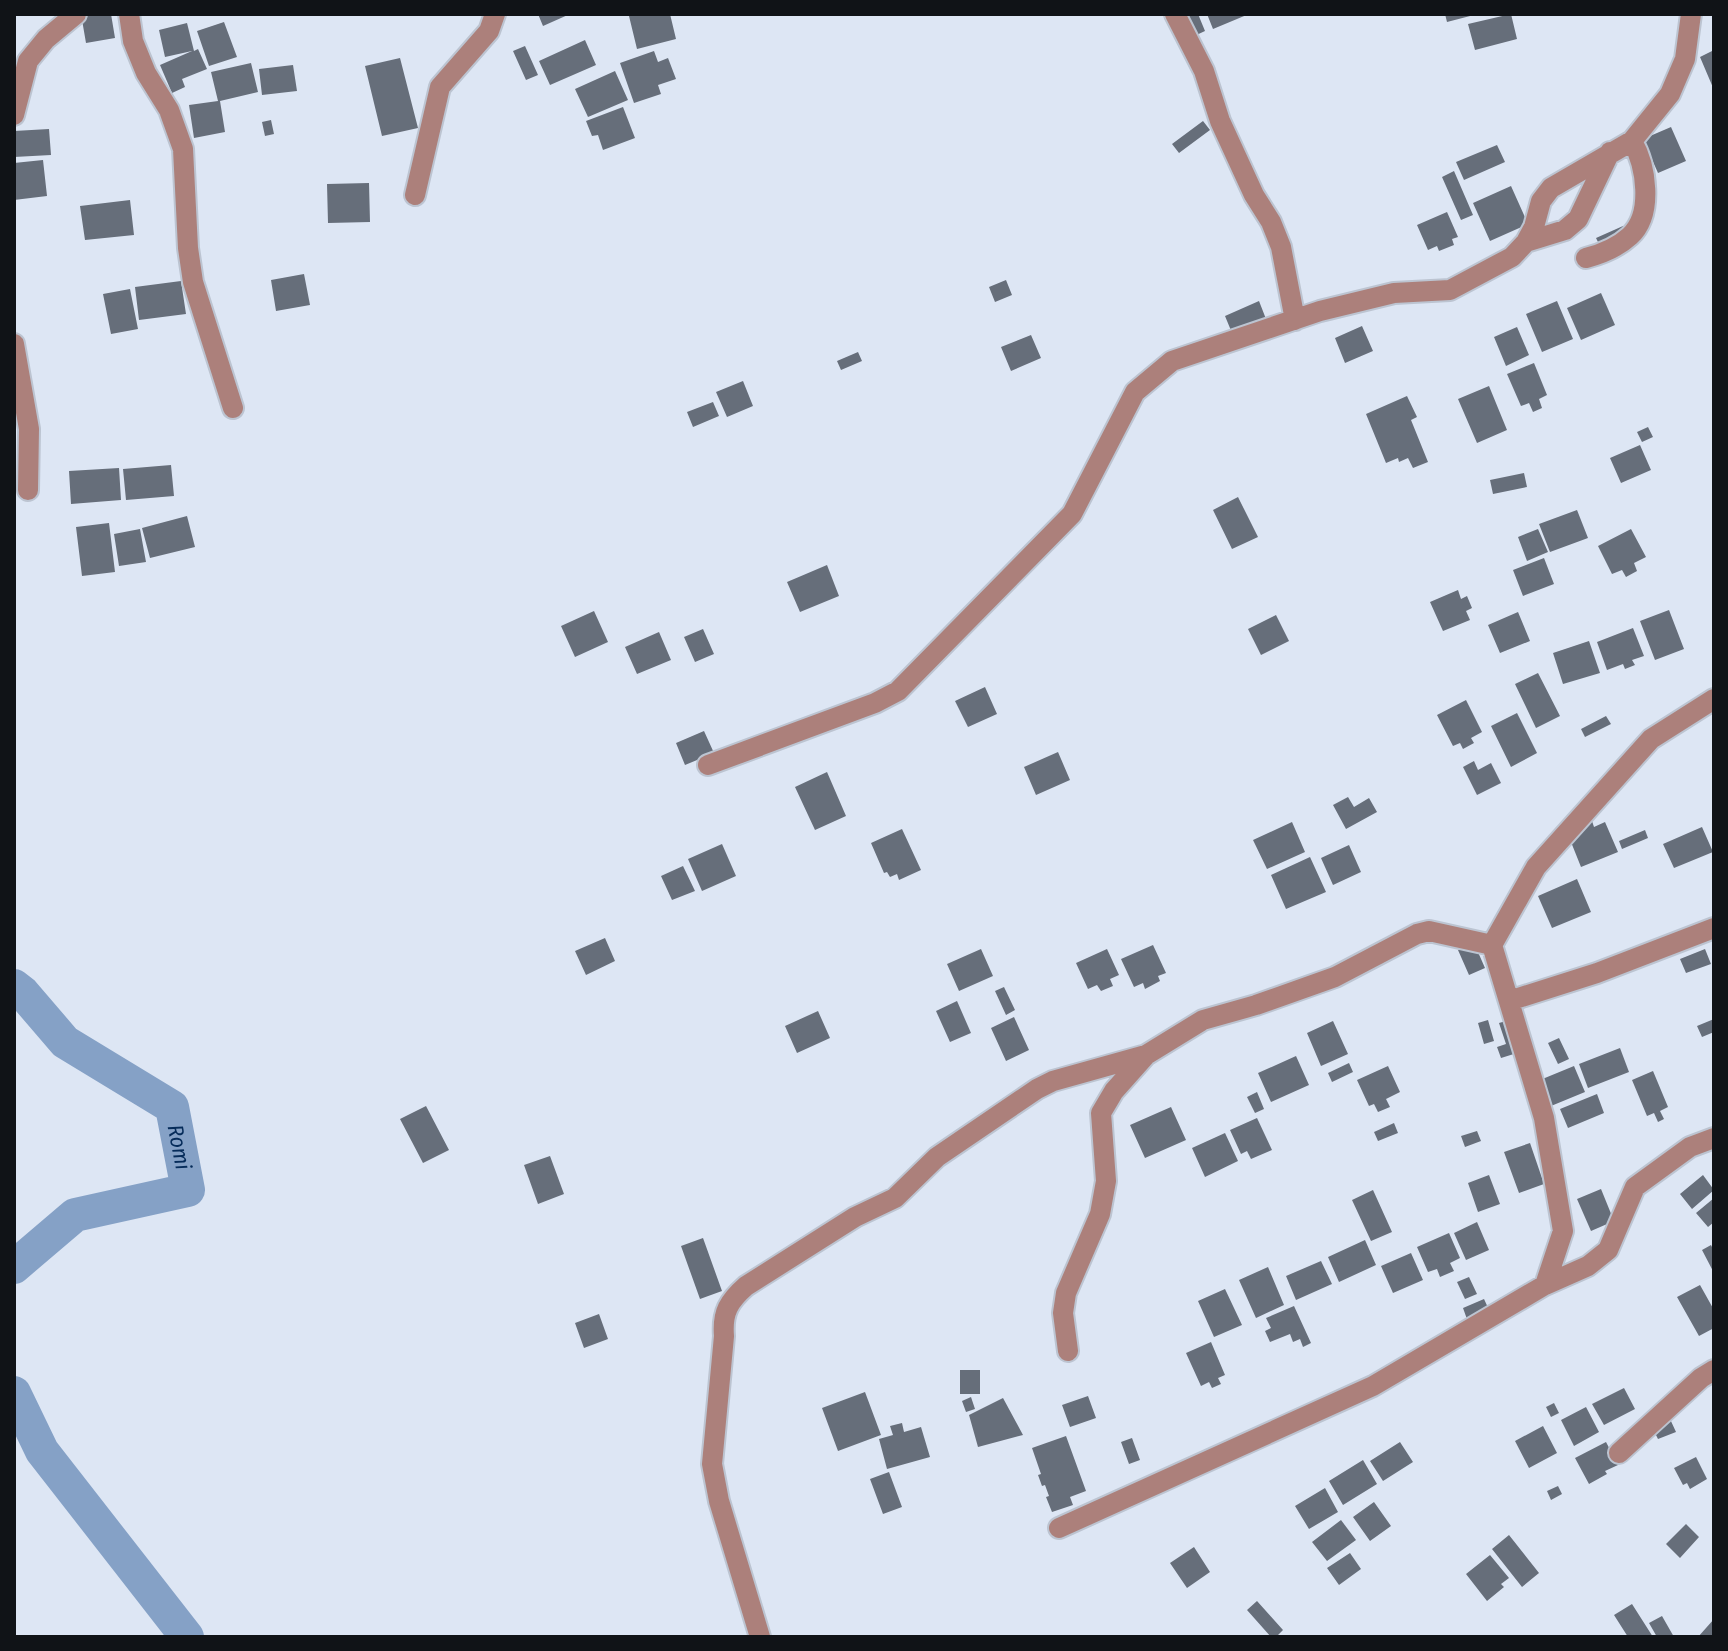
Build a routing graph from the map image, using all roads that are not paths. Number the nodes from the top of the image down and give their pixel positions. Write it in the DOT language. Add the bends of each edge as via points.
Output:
graph roads {
  1 [pos="76,14"];
  2 [pos="129,14"];
  3 [pos="495,14"];
  4 [pos="1175,14"];
  5 [pos="1691,14"];
  6 [pos="14,115"];
  7 [pos="1632,141"];
  8 [pos="1610,152"];
  9 [pos="415,195"];
  10 [pos="1526,242"];
  11 [pos="1586,258"];
  12 [pos="1295,320"];
  13 [pos="14,344"];
  14 [pos="233,408"];
  15 [pos="28,490"];
  16 [pos="1714,699"];
  17 [pos="708,765"];
  18 [pos="1714,928"];
  19 [pos="1492,945"];
  20 [pos="1509,1001"];
  21 [pos="1146,1055"];
  22 [pos="1714,1138"];
  23 [pos="1545,1285"];
  24 [pos="1068,1351"];
  25 [pos="1714,1370"];
  26 [pos="1619,1453"];
  27 [pos="1059,1528"];
  28 [pos="760,1637"];
  1 -- 6 [label="street" via="28,61"];
  2 -- 14 [label="street" via="133,41 183,149 193,282"];
  3 -- 9 [label="street" via="489,31 440,87"];
  4 -- 12 [label="street" via="1281,247"];
  5 -- 7 [label="street" via="1685,59 1670,94"];
  7 -- 8 [label="street"];
  7 -- 11 [label="street" via="1646,183 1641,219 1632,235"];
  8 -- 10 [label="street" via="1551,188"];
  8 -- 10 [label="street" via="1578,219 1565,230"];
  10 -- 12 [label="street" via="1512,257 1450,290 1394,293"];
  12 -- 17 [label="street" via="1172,361 1135,392 1072,514 898,691"];
  13 -- 15 [label="street" via="29,429"];
  16 -- 19 [label="street" via="1651,739 1536,867"];
  18 -- 20 [label="street"];
  19 -- 20 [label="street"];
  19 -- 21 [label="street" via="1429,931 1417,934 1335,977 1203,1020"];
  20 -- 23 [label="street" via="1544,1118 1563,1231"];
  21 -- 24 [label="street" via="1101,1113 1106,1181 1100,1214 1066,1293"];
  21 -- 28 [label="street" via="1037,1089 937,1157 895,1198 855,1217 731,1299 723,1317 712,1464"];
  22 -- 23 [label="street" via="1690,1147 1635,1187 1608,1250 1588,1266"];
  23 -- 27 [label="street" via="1373,1386"];
  25 -- 26 [label="street"];
}
